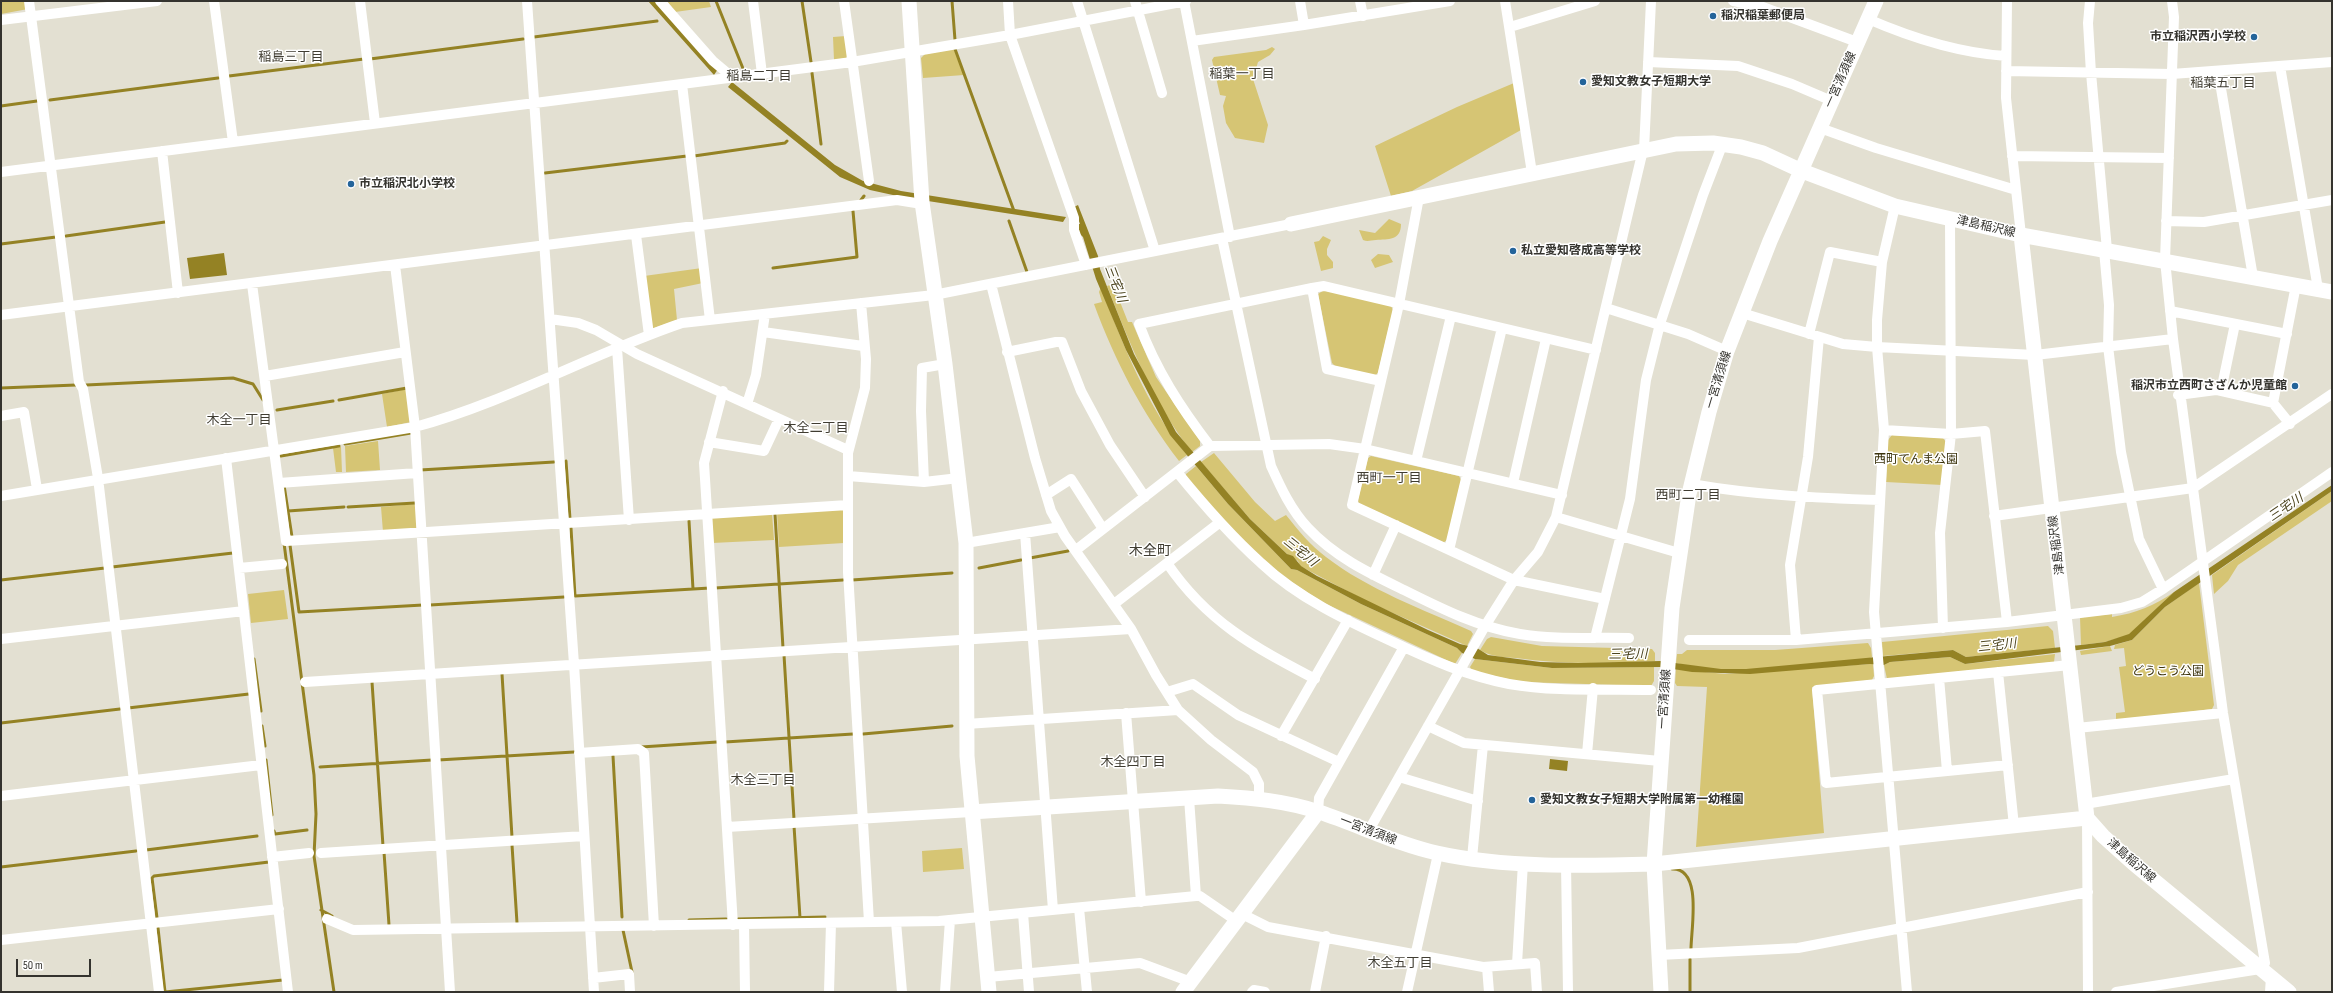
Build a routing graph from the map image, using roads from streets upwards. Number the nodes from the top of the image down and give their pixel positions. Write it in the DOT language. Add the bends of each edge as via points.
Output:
graph roads {
  1 [pos="29,1"];
  2 [pos="157,1"];
  3 [pos="214,1"];
  4 [pos="360,1"];
  5 [pos="527,1"];
  6 [pos="660,1"];
  7 [pos="753,1"];
  8 [pos="844,1"];
  9 [pos="909,1"];
  10 [pos="1008,1"];
  11 [pos="1078,1"];
  12 [pos="1185,1"];
  13 [pos="1300,1"];
  14 [pos="1360,1"];
  15 [pos="1450,1"];
  16 [pos="1505,1"];
  17 [pos="1595,1"];
  18 [pos="1651,1"];
  19 [pos="1733,1"];
  20 [pos="1876,1"];
  21 [pos="2007,1"];
  22 [pos="2090,1"];
  23 [pos="2172,1"];
  24 [pos="1423,3"];
  25 [pos="1136,6"];
  26 [pos="31,16"];
  27 [pos="1363,16"];
  28 [pos="1868,19"];
  29 [pos="1,20"];
  30 [pos="1084,20"];
  31 [pos="1304,26"];
  32 [pos="1510,27"];
  33 [pos="1010,35"];
  34 [pos="1192,41"];
  35 [pos="1858,42"];
  36 [pos="912,53"];
  37 [pos="2006,56"];
  38 [pos="852,62"];
  39 [pos="1648,62"];
  40 [pos="2332,62"];
  41 [pos="2280,66"];
  42 [pos="2006,71"];
  43 [pos="2218,71"];
  44 [pos="2091,73"];
  45 [pos="762,74"];
  46 [pos="2172,74"];
  47 [pos="732,78"];
  48 [pos="682,84"];
  49 [pos="1162,93"];
  50 [pos="1832,101"];
  51 [pos="535,103"];
  52 [pos="376,124"];
  53 [pos="1820,128"];
  54 [pos="233,142"];
  55 [pos="1724,143"];
  56 [pos="1644,150"];
  57 [pos="162,151"];
  58 [pos="2012,156"];
  59 [pos="2099,157"];
  60 [pos="2169,158"];
  61 [pos="51,166"];
  62 [pos="1802,171"];
  63 [pos="1,172"];
  64 [pos="1532,173"];
  65 [pos="869,181"];
  66 [pos="2016,190"];
  67 [pos="1420,197"];
  68 [pos="921,200"];
  69 [pos="2332,200"];
  70 [pos="2304,205"];
  71 [pos="1895,206"];
  72 [pos="2243,216"];
  73 [pos="1950,218"];
  74 [pos="2166,221"];
  75 [pos="1291,224"];
  76 [pos="699,226"];
  77 [pos="636,234"];
  78 [pos="2021,235"];
  79 [pos="1226,237"];
  80 [pos="545,247"];
  81 [pos="2106,250"];
  82 [pos="1155,251"];
  83 [pos="2165,260"];
  84 [pos="1882,262"];
  85 [pos="395,265"];
  86 [pos="1086,265"];
  87 [pos="2253,277"];
  88 [pos="252,284"];
  89 [pos="991,284"];
  90 [pos="2296,285"];
  91 [pos="1312,288"];
  92 [pos="2325,291"];
  93 [pos="178,293"];
  94 [pos="934,295"];
  95 [pos="861,303"];
  96 [pos="1235,304"];
  97 [pos="1399,304"];
  98 [pos="69,306"];
  99 [pos="1606,308"];
  100 [pos="2170,311"];
  101 [pos="1742,313"];
  102 [pos="765,314"];
  103 [pos="1,315"];
  104 [pos="1451,316"];
  105 [pos="550,319"];
  106 [pos="710,320"];
  107 [pos="1660,324"];
  108 [pos="2236,324"];
  109 [pos="1502,328"];
  110 [pos="763,332"];
  111 [pos="649,334"];
  112 [pos="1809,334"];
  113 [pos="2286,334"];
  114 [pos="1819,337"];
  115 [pos="1546,338"];
  116 [pos="2173,339"];
  117 [pos="863,346"];
  118 [pos="2108,346"];
  119 [pos="620,347"];
  120 [pos="1877,347"];
  121 [pos="1596,350"];
  122 [pos="1727,351"];
  123 [pos="1949,351"];
  124 [pos="405,352"];
  125 [pos="1008,352"];
  126 [pos="2035,354"];
  127 [pos="944,364"];
  128 [pos="264,376"];
  129 [pos="554,376"];
  130 [pos="1381,381"];
  131 [pos="723,391"];
  132 [pos="2221,391"];
  133 [pos="2332,394"];
  134 [pos="2178,395"];
  135 [pos="2273,403"];
  136 [pos="747,404"];
  137 [pos="1,416"];
  138 [pos="779,418"];
  139 [pos="2290,424"];
  140 [pos="414,427"];
  141 [pos="1884,430"];
  142 [pos="1951,434"];
  143 [pos="709,442"];
  144 [pos="1265,445"];
  145 [pos="1209,447"];
  146 [pos="1365,449"];
  147 [pos="848,450"];
  148 [pos="271,451"];
  149 [pos="226,458"];
  150 [pos="1416,461"];
  151 [pos="1180,470"];
  152 [pos="2332,472"];
  153 [pos="417,473"];
  154 [pos="1468,473"];
  155 [pos="848,476"];
  156 [pos="98,478"];
  157 [pos="959,478"];
  158 [pos="924,482"];
  159 [pos="279,483"];
  160 [pos="1513,483"];
  161 [pos="1691,484"];
  162 [pos="2193,488"];
  163 [pos="37,490"];
  164 [pos="1046,495"];
  165 [pos="1562,495"];
  166 [pos="1,496"];
  167 [pos="1145,497"];
  168 [pos="2130,497"];
  169 [pos="1802,498"];
  170 [pos="1880,500"];
  171 [pos="848,505"];
  172 [pos="2053,508"];
  173 [pos="707,515"];
  174 [pos="1994,516"];
  175 [pos="1556,517"];
  176 [pos="629,520"];
  177 [pos="565,524"];
  178 [pos="1219,524"];
  179 [pos="1396,525"];
  180 [pos="1060,527"];
  181 [pos="1104,529"];
  182 [pos="421,532"];
  183 [pos="1025,533"];
  184 [pos="1620,536"];
  185 [pos="966,543"];
  186 [pos="1076,550"];
  187 [pos="1449,550"];
  188 [pos="1679,553"];
  189 [pos="1167,563"];
  190 [pos="282,564"];
  191 [pos="2202,564"];
  192 [pos="239,568"];
  193 [pos="1373,575"];
  194 [pos="1514,580"];
  195 [pos="2163,589"];
  196 [pos="1605,599"];
  197 [pos="1114,604"];
  198 [pos="244,611"];
  199 [pos="1348,620"];
  200 [pos="2066,621"];
  201 [pos="2007,622"];
  202 [pos="116,626"];
  203 [pos="1485,626"];
  204 [pos="1943,628"];
  205 [pos="1131,629"];
  206 [pos="1876,633"];
  207 [pos="1033,636"];
  208 [pos="1595,638"];
  209 [pos="1629,638"];
  210 [pos="1,639"];
  211 [pos="1689,640"];
  212 [pos="1796,640"];
  213 [pos="966,641"];
  214 [pos="1404,647"];
  215 [pos="853,648"];
  216 [pos="717,656"];
  217 [pos="2070,660"];
  218 [pos="574,664"];
  219 [pos="1461,669"];
  220 [pos="1998,672"];
  221 [pos="430,674"];
  222 [pos="1939,678"];
  223 [pos="1315,679"];
  224 [pos="1879,680"];
  225 [pos="305,682"];
  226 [pos="1593,688"];
  227 [pos="1651,690"];
  228 [pos="1167,692"];
  229 [pos="1178,710"];
  230 [pos="1126,713"];
  231 [pos="2222,713"];
  232 [pos="1039,719"];
  233 [pos="966,724"];
  234 [pos="1428,726"];
  235 [pos="2076,728"];
  236 [pos="1281,736"];
  237 [pos="1483,745"];
  238 [pos="579,753"];
  239 [pos="1587,754"];
  240 [pos="1660,761"];
  241 [pos="1339,762"];
  242 [pos="262,765"];
  243 [pos="2008,765"];
  244 [pos="1948,771"];
  245 [pos="1399,777"];
  246 [pos="1887,777"];
  247 [pos="2234,779"];
  248 [pos="134,780"];
  249 [pos="1,796"];
  250 [pos="1189,798"];
  251 [pos="1259,799"];
  252 [pos="1132,801"];
  253 [pos="1478,801"];
  254 [pos="1046,808"];
  255 [pos="2086,811"];
  256 [pos="971,812"];
  257 [pos="1318,812"];
  258 [pos="863,818"];
  259 [pos="2014,826"];
  260 [pos="727,827"];
  261 [pos="1369,830"];
  262 [pos="584,836"];
  263 [pos="1894,839"];
  264 [pos="441,845"];
  265 [pos="309,853"];
  266 [pos="321,853"];
  267 [pos="1438,854"];
  268 [pos="272,857"];
  269 [pos="1472,858"];
  270 [pos="1523,863"];
  271 [pos="1566,864"];
  272 [pos="1654,864"];
  273 [pos="2088,892"];
  274 [pos="1196,896"];
  275 [pos="1141,902"];
  276 [pos="1079,908"];
  277 [pos="279,909"];
  278 [pos="1053,910"];
  279 [pos="1023,913"];
  280 [pos="983,917"];
  281 [pos="1238,917"];
  282 [pos="327,919"];
  283 [pos="950,920"];
  284 [pos="869,922"];
  285 [pos="896,922"];
  286 [pos="151,923"];
  287 [pos="831,923"];
  288 [pos="739,924"];
  289 [pos="654,926"];
  290 [pos="590,927"];
  291 [pos="1902,928"];
  292 [pos="446,929"];
  293 [pos="1326,936"];
  294 [pos="1,940"];
  295 [pos="1415,954"];
  296 [pos="1659,955"];
  297 [pos="1517,964"];
  298 [pos="1487,967"];
  299 [pos="1085,968"];
  300 [pos="1028,973"];
  301 [pos="593,978"];
  302 [pos="2267,980"];
  303 [pos="2184,981"];
  304 [pos="988,985"];
  305 [pos="1187,987"];
  306 [pos="159,992"];
  307 [pos="288,992"];
  308 [pos="450,992"];
  309 [pos="594,992"];
  310 [pos="630,992"];
  311 [pos="745,992"];
  312 [pos="829,992"];
  313 [pos="902,992"];
  314 [pos="945,992"];
  315 [pos="1029,992"];
  316 [pos="1087,992"];
  317 [pos="1252,992"];
  318 [pos="1265,992"];
  319 [pos="1315,992"];
  320 [pos="1407,992"];
  321 [pos="1489,992"];
  322 [pos="1537,992"];
  323 [pos="1568,992"];
  324 [pos="1661,992"];
  325 [pos="1907,992"];
  326 [pos="2088,992"];
  327 [pos="2116,992"];
  328 [pos="2185,992"];
  329 [pos="2289,992"];
  1 -- 26 [label="street"];
  2 -- 26 [label="street"];
  3 -- 54 [label="street"];
  4 -- 52 [label="street"];
  5 -- 51 [label="street"];
  6 -- 47 [label="street" via="713,61"];
  7 -- 45 [label="street"];
  8 -- 38 [label="street"];
  9 -- 36 [label="street"];
  10 -- 33 [label="street"];
  11 -- 30 [label="street"];
  12 -- 25 [label="street"];
  12 -- 34 [label="street"];
  13 -- 31 [label="street"];
  14 -- 27 [label="street"];
  15 -- 24 [label="street"];
  16 -- 32 [label="street"];
  17 -- 32 [label="street"];
  18 -- 39 [label="street"];
  19 -- 35 [label="street" via="1760,6"];
  20 -- 28 [label="street, 一宮清須線"];
  21 -- 37 [label="street"];
  22 -- 44 [label="street" via="2088,23"];
  23 -- 46 [label="street"];
  24 -- 27 [label="street"];
  25 -- 30 [label="street"];
  25 -- 49 [label="street"];
  26 -- 29 [label="street"];
  26 -- 61 [label="street"];
  27 -- 31 [label="street"];
  28 -- 35 [label="street, 一宮清須線"];
  28 -- 37 [label="street" via="1909,37 1980,54"];
  30 -- 33 [label="street"];
  30 -- 82 [label="street"];
  31 -- 34 [label="street"];
  32 -- 64 [label="street"];
  33 -- 36 [label="street"];
  33 -- 86 [label="street" via="1074,218 1074,230"];
  34 -- 79 [label="street"];
  35 -- 50 [label="street, 一宮清須線"];
  36 -- 38 [label="street"];
  36 -- 68 [label="street"];
  37 -- 42 [label="street"];
  38 -- 45 [label="street"];
  38 -- 65 [label="street"];
  39 -- 50 [label="street" via="1738,66"];
  39 -- 56 [label="street"];
  40 -- 41 [label="street"];
  41 -- 43 [label="street"];
  41 -- 70 [label="street"];
  42 -- 44 [label="street"];
  42 -- 58 [label="street"];
  43 -- 46 [label="street"];
  43 -- 72 [label="street"];
  44 -- 46 [label="street"];
  44 -- 59 [label="street"];
  45 -- 47 [label="street"];
  46 -- 60 [label="street"];
  47 -- 48 [label="street"];
  48 -- 51 [label="street"];
  48 -- 76 [label="street"];
  50 -- 53 [label="street, 一宮清須線"];
  51 -- 52 [label="street"];
  51 -- 80 [label="street"];
  52 -- 54 [label="street"];
  53 -- 62 [label="street, 一宮清須線"];
  53 -- 66 [label="street" via="1876,148"];
  54 -- 57 [label="street"];
  55 -- 56 [label="street, 津島稲沢線" via="1676,144"];
  55 -- 62 [label="street, 津島稲沢線" via="1763,153"];
  55 -- 107 [label="street" via="1703,195"];
  56 -- 64 [label="street, 津島稲沢線"];
  56 -- 99 [label="street"];
  57 -- 61 [label="street"];
  57 -- 93 [label="street"];
  58 -- 59 [label="street"];
  58 -- 66 [label="street"];
  59 -- 60 [label="street"];
  59 -- 81 [label="street"];
  60 -- 74 [label="street"];
  61 -- 63 [label="street"];
  61 -- 98 [label="street"];
  62 -- 71 [label="street, 津島稲沢線"];
  62 -- 101 [label="street, 一宮清須線" via="1770,241"];
  64 -- 67 [label="street, 津島稲沢線"];
  66 -- 78 [label="street"];
  67 -- 75 [label="street, 津島稲沢線"];
  67 -- 97 [label="street"];
  68 -- 76 [label="street" via="897,200"];
  68 -- 94 [label="street"];
  69 -- 70 [label="street"];
  70 -- 72 [label="street"];
  70 -- 92 [label="street"];
  71 -- 73 [label="street, 津島稲沢線"];
  71 -- 84 [label="street"];
  72 -- 74 [label="street" via="2204,222"];
  72 -- 87 [label="street"];
  73 -- 78 [label="street, 津島稲沢線"];
  73 -- 123 [label="street"];
  74 -- 83 [label="street"];
  75 -- 79 [label="street"];
  76 -- 77 [label="street"];
  76 -- 106 [label="street"];
  77 -- 80 [label="street"];
  77 -- 111 [label="street"];
  78 -- 81 [label="street"];
  78 -- 126 [label="street, 津島稲沢線"];
  79 -- 82 [label="street"];
  79 -- 96 [label="street"];
  80 -- 85 [label="street"];
  80 -- 105 [label="street"];
  81 -- 83 [label="street"];
  81 -- 118 [label="street"];
  82 -- 86 [label="street"];
  83 -- 87 [label="street"];
  83 -- 100 [label="street"];
  84 -- 112 [label="street" via="1830,252"];
  84 -- 120 [label="street"];
  85 -- 88 [label="street"];
  85 -- 124 [label="street"];
  86 -- 89 [label="street"];
  87 -- 90 [label="street"];
  88 -- 93 [label="street"];
  88 -- 128 [label="street"];
  89 -- 94 [label="street"];
  89 -- 125 [label="street"];
  90 -- 92 [label="street"];
  90 -- 113 [label="street"];
  91 -- 96 [label="street"];
  91 -- 97 [label="street" via="1324,286"];
  91 -- 130 [label="street" via="1327,368"];
  93 -- 98 [label="street"];
  94 -- 95 [label="street"];
  94 -- 127 [label="street"];
  95 -- 102 [label="street"];
  95 -- 117 [label="street"];
  96 -- 144 [label="street"];
  96 -- 145 [label="street" via="1138,324 1163,378"];
  97 -- 104 [label="street"];
  97 -- 130 [label="street"];
  98 -- 103 [label="street"];
  98 -- 156 [label="street" via="79,382 83,389"];
  99 -- 107 [label="street"];
  99 -- 121 [label="street"];
  100 -- 108 [label="street"];
  100 -- 116 [label="street"];
  101 -- 112 [label="street"];
  101 -- 122 [label="street, 一宮清須線"];
  102 -- 106 [label="street"];
  102 -- 110 [label="street"];
  104 -- 109 [label="street"];
  104 -- 150 [label="street"];
  105 -- 119 [label="street" via="590,328"];
  105 -- 129 [label="street"];
  106 -- 111 [label="street" via="682,323"];
  107 -- 122 [label="street"];
  107 -- 184 [label="street" via="1646,380 1630,499"];
  108 -- 113 [label="street"];
  108 -- 132 [label="street"];
  109 -- 115 [label="street"];
  109 -- 154 [label="street"];
  110 -- 117 [label="street"];
  110 -- 136 [label="street" via="756,375"];
  111 -- 119 [label="street"];
  112 -- 114 [label="street"];
  113 -- 135 [label="street"];
  114 -- 120 [label="street" via="1843,344"];
  114 -- 169 [label="street"];
  115 -- 121 [label="street"];
  115 -- 160 [label="street"];
  116 -- 118 [label="street"];
  116 -- 134 [label="street"];
  117 -- 147 [label="street" via="866,359 864,388"];
  118 -- 126 [label="street"];
  118 -- 168 [label="street" via="2120,448"];
  119 -- 129 [label="street"];
  119 -- 131 [label="street"];
  119 -- 176 [label="street"];
  120 -- 123 [label="street"];
  120 -- 141 [label="street"];
  121 -- 165 [label="street"];
  122 -- 161 [label="street, 一宮清須線"];
  123 -- 126 [label="street"];
  123 -- 142 [label="street"];
  124 -- 128 [label="street"];
  124 -- 140 [label="street"];
  125 -- 164 [label="street"];
  125 -- 167 [label="street" via="1062,342 1081,391 1110,446"];
  126 -- 172 [label="street, 津島稲沢線"];
  127 -- 157 [label="street"];
  127 -- 158 [label="street" via="922,368"];
  128 -- 148 [label="street"];
  129 -- 140 [label="street" via="469,410"];
  129 -- 177 [label="street"];
  130 -- 146 [label="street"];
  131 -- 136 [label="street"];
  131 -- 143 [label="street"];
  132 -- 134 [label="street"];
  132 -- 135 [label="street"];
  133 -- 139 [label="street"];
  134 -- 162 [label="street"];
  135 -- 139 [label="street"];
  136 -- 138 [label="street"];
  137 -- 163 [label="street" via="24,412"];
  138 -- 143 [label="street" via="764,452"];
  138 -- 147 [label="street"];
  139 -- 162 [label="street"];
  140 -- 148 [label="street"];
  140 -- 153 [label="street"];
  141 -- 142 [label="street"];
  141 -- 170 [label="street"];
  142 -- 174 [label="street" via="1985,430"];
  142 -- 204 [label="street" via="1940,533"];
  143 -- 173 [label="street" via="704,463"];
  144 -- 145 [label="street"];
  144 -- 146 [label="street" via="1329,444"];
  144 -- 193 [label="street" via="1283,493 1307,527 1329,548"];
  145 -- 151 [label="street"];
  146 -- 150 [label="street"];
  146 -- 179 [label="street" via="1352,505"];
  147 -- 155 [label="street"];
  148 -- 149 [label="street"];
  148 -- 159 [label="street"];
  149 -- 156 [label="street"];
  149 -- 192 [label="street"];
  150 -- 154 [label="street"];
  151 -- 167 [label="street"];
  151 -- 178 [label="street"];
  152 -- 191 [label="street"];
  153 -- 159 [label="street"];
  153 -- 182 [label="street"];
  154 -- 160 [label="street"];
  154 -- 187 [label="street"];
  155 -- 158 [label="street"];
  155 -- 171 [label="street"];
  156 -- 163 [label="street"];
  156 -- 202 [label="street"];
  157 -- 158 [label="street"];
  157 -- 185 [label="street"];
  159 -- 182 [label="street" via="286,541"];
  160 -- 165 [label="street"];
  161 -- 169 [label="street" via="1733,492"];
  161 -- 188 [label="street, 一宮清須線"];
  162 -- 168 [label="street"];
  162 -- 191 [label="street"];
  163 -- 166 [label="street"];
  164 -- 180 [label="street"];
  164 -- 181 [label="street" via="1071,479"];
  165 -- 175 [label="street"];
  167 -- 181 [label="street"];
  168 -- 172 [label="street"];
  168 -- 195 [label="street" via="2139,539"];
  169 -- 170 [label="street"];
  169 -- 212 [label="street" via="1790,565"];
  170 -- 206 [label="street" via="1874,612"];
  171 -- 173 [label="street"];
  171 -- 215 [label="street" via="848,572"];
  172 -- 174 [label="street"];
  172 -- 200 [label="street, 津島稲沢線"];
  173 -- 176 [label="street"];
  173 -- 216 [label="street"];
  174 -- 201 [label="street"];
  175 -- 184 [label="street"];
  175 -- 194 [label="street" via="1538,552"];
  176 -- 177 [label="street"];
  177 -- 182 [label="street"];
  177 -- 218 [label="street"];
  178 -- 189 [label="street"];
  178 -- 199 [label="street" via="1262,564 1325,608"];
  179 -- 187 [label="street"];
  179 -- 193 [label="street"];
  180 -- 183 [label="street"];
  180 -- 186 [label="street"];
  181 -- 186 [label="street"];
  182 -- 221 [label="street"];
  183 -- 185 [label="street"];
  183 -- 207 [label="street"];
  184 -- 188 [label="street"];
  184 -- 196 [label="street"];
  185 -- 213 [label="street"];
  186 -- 197 [label="street"];
  187 -- 194 [label="street"];
  188 -- 240 [label="street, 一宮清須線"];
  189 -- 197 [label="street"];
  189 -- 223 [label="street" via="1200,604 1223,626 1253,646"];
  190 -- 192 [label="street"];
  191 -- 195 [label="street"];
  191 -- 231 [label="street"];
  192 -- 198 [label="street"];
  193 -- 203 [label="street" via="1447,611"];
  194 -- 196 [label="street"];
  194 -- 203 [label="street"];
  195 -- 200 [label="street" via="2142,602"];
  196 -- 208 [label="street"];
  197 -- 205 [label="street"];
  198 -- 202 [label="street"];
  198 -- 242 [label="street"];
  199 -- 214 [label="street"];
  199 -- 223 [label="street"];
  200 -- 201 [label="street"];
  200 -- 217 [label="street, 津島稲沢線"];
  201 -- 204 [label="street"];
  202 -- 210 [label="street"];
  202 -- 248 [label="street"];
  203 -- 208 [label="street" via="1521,634"];
  203 -- 219 [label="street"];
  204 -- 206 [label="street"];
  205 -- 207 [label="street"];
  205 -- 228 [label="street"];
  206 -- 212 [label="street"];
  206 -- 224 [label="street"];
  207 -- 213 [label="street"];
  207 -- 232 [label="street"];
  208 -- 209 [label="street"];
  211 -- 212 [label="street"];
  213 -- 215 [label="street"];
  213 -- 233 [label="street"];
  214 -- 219 [label="street"];
  214 -- 241 [label="street"];
  215 -- 216 [label="street"];
  215 -- 258 [label="street"];
  216 -- 218 [label="street"];
  216 -- 260 [label="street"];
  217 -- 220 [label="street"];
  217 -- 235 [label="street, 津島稲沢線"];
  218 -- 221 [label="street"];
  218 -- 238 [label="street"];
  219 -- 226 [label="street" via="1535,687"];
  219 -- 234 [label="street"];
  220 -- 222 [label="street"];
  220 -- 243 [label="street"];
  221 -- 225 [label="street"];
  221 -- 264 [label="street"];
  222 -- 224 [label="street"];
  222 -- 244 [label="street"];
  223 -- 236 [label="street"];
  224 -- 246 [label="street"];
  224 -- 246 [label="street" via="1817,690 1826,782"];
  226 -- 227 [label="street"];
  226 -- 239 [label="street"];
  228 -- 229 [label="street"];
  228 -- 236 [label="street" via="1193,684 1238,715"];
  229 -- 230 [label="street"];
  229 -- 251 [label="street" via="1211,740 1253,772 1259,784"];
  230 -- 232 [label="street"];
  230 -- 252 [label="street"];
  231 -- 235 [label="street"];
  231 -- 247 [label="street"];
  232 -- 233 [label="street"];
  232 -- 254 [label="street"];
  233 -- 256 [label="street"];
  234 -- 237 [label="street" via="1464,743"];
  234 -- 245 [label="street"];
  235 -- 255 [label="street, 津島稲沢線"];
  236 -- 241 [label="street"];
  237 -- 239 [label="street"];
  237 -- 253 [label="street"];
  238 -- 262 [label="street"];
  238 -- 289 [label="street" via="638,749 644,754"];
  239 -- 240 [label="street"];
  240 -- 272 [label="street, 一宮清須線"];
  241 -- 257 [label="street" via="1319,798"];
  242 -- 248 [label="street"];
  242 -- 268 [label="street"];
  243 -- 244 [label="street"];
  243 -- 259 [label="street"];
  244 -- 246 [label="street"];
  245 -- 253 [label="street"];
  245 -- 261 [label="street"];
  246 -- 263 [label="street"];
  247 -- 255 [label="street"];
  247 -- 302 [label="street"];
  248 -- 249 [label="street"];
  248 -- 286 [label="street"];
  250 -- 251 [label="street, 一宮清須線" via="1218,796"];
  250 -- 252 [label="street, 一宮清須線"];
  250 -- 274 [label="street"];
  251 -- 257 [label="street, 一宮清須線"];
  252 -- 254 [label="street, 一宮清須線"];
  252 -- 275 [label="street"];
  253 -- 269 [label="street"];
  254 -- 256 [label="street, 一宮清須線"];
  254 -- 278 [label="street"];
  255 -- 259 [label="street"];
  255 -- 273 [label="street"];
  255 -- 302 [label="street, 津島稲沢線" via="2103,836"];
  256 -- 258 [label="street"];
  256 -- 280 [label="street"];
  257 -- 261 [label="street, 一宮清須線"];
  257 -- 281 [label="street"];
  258 -- 260 [label="street"];
  258 -- 284 [label="street"];
  259 -- 263 [label="street"];
  260 -- 288 [label="street"];
  261 -- 267 [label="street, 一宮清須線"];
  262 -- 264 [label="street"];
  262 -- 290 [label="street"];
  263 -- 272 [label="street"];
  263 -- 291 [label="street"];
  264 -- 266 [label="street"];
  264 -- 292 [label="street"];
  265 -- 268 [label="street"];
  267 -- 269 [label="street, 一宮清須線"];
  267 -- 295 [label="street"];
  268 -- 277 [label="street"];
  269 -- 270 [label="street, 一宮清須線"];
  270 -- 271 [label="street, 一宮清須線"];
  270 -- 297 [label="street"];
  271 -- 272 [label="street, 一宮清須線"];
  271 -- 323 [label="street"];
  272 -- 296 [label="street"];
  273 -- 291 [label="street"];
  273 -- 326 [label="street"];
  274 -- 275 [label="street"];
  274 -- 281 [label="street"];
  275 -- 276 [label="street"];
  276 -- 278 [label="street"];
  276 -- 299 [label="street"];
  277 -- 286 [label="street"];
  277 -- 307 [label="street"];
  278 -- 279 [label="street"];
  279 -- 280 [label="street"];
  279 -- 300 [label="street"];
  280 -- 283 [label="street"];
  280 -- 304 [label="street"];
  281 -- 293 [label="street" via="1268,927"];
  281 -- 305 [label="street"];
  282 -- 292 [label="street" via="353,930"];
  283 -- 285 [label="street"];
  283 -- 314 [label="street"];
  284 -- 285 [label="street"];
  284 -- 287 [label="street"];
  285 -- 313 [label="street"];
  286 -- 294 [label="street"];
  286 -- 306 [label="street"];
  287 -- 288 [label="street"];
  287 -- 312 [label="street"];
  288 -- 289 [label="street"];
  288 -- 311 [label="street"];
  289 -- 290 [label="street"];
  290 -- 292 [label="street"];
  290 -- 301 [label="street"];
  291 -- 296 [label="street" via="1798,948"];
  291 -- 325 [label="street"];
  292 -- 308 [label="street"];
  293 -- 295 [label="street"];
  293 -- 319 [label="street"];
  295 -- 298 [label="street"];
  295 -- 320 [label="street"];
  296 -- 324 [label="street"];
  297 -- 298 [label="street"];
  297 -- 322 [label="street" via="1535,962"];
  298 -- 321 [label="street"];
  299 -- 300 [label="street"];
  299 -- 305 [label="street" via="1140,963"];
  299 -- 316 [label="street"];
  300 -- 304 [label="street"];
  300 -- 315 [label="street"];
  301 -- 309 [label="street"];
  301 -- 310 [label="street" via="630,974"];
  302 -- 303 [label="street"];
  302 -- 329 [label="street, 津島稲沢線"];
  303 -- 327 [label="street"];
  303 -- 328 [label="street"];
  317 -- 318 [label="street"];
}
